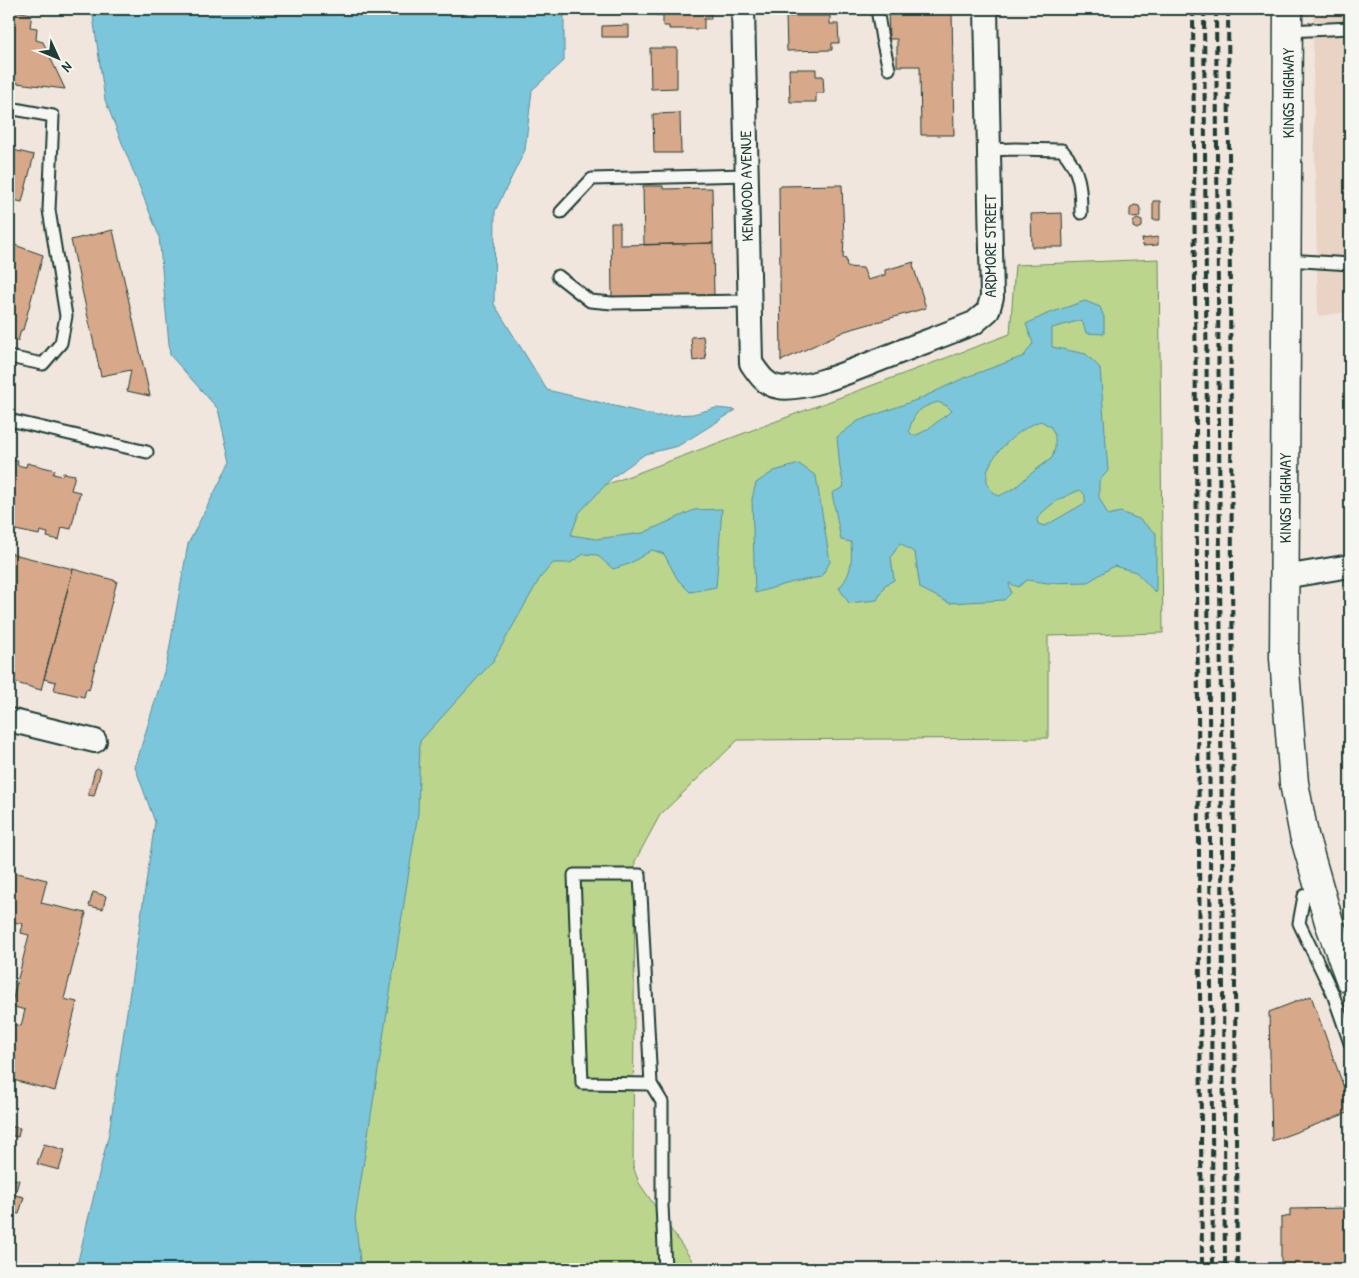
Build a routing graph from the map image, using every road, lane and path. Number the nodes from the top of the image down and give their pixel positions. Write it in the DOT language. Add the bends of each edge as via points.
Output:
graph roads {
  1 [pos="743,9"];
  2 [pos="877,9"];
  3 [pos="986,9"];
  4 [pos="1288,20"];
  5 [pos="1350,28"];
  6 [pos="889,69"];
  7 [pos="9,108"];
  8 [pos="989,150"];
  9 [pos="746,175"];
  10 [pos="561,212"];
  11 [pos="1082,213"];
  12 [pos="1287,260"];
  13 [pos="1350,264"];
  14 [pos="558,276"];
  15 [pos="748,301"];
  16 [pos="9,357"];
  17 [pos="751,362"];
  18 [pos="9,420"];
  19 [pos="147,452"];
  20 [pos="1350,566"];
  21 [pos="1284,577"];
  22 [pos="9,720"];
  23 [pos="95,741"];
  24 [pos="1320,887"];
  25 [pos="1350,980"];
  26 [pos="1350,1043"];
  27 [pos="651,1084"];
  28 [pos="665,1269"];
  1 -- 9 [label="street, KENWOOD AVENUE"];
  2 -- 6 [label="lane"];
  3 -- 8 [label="street, ARDMORE STREET"];
  4 -- 5 [label="lane"];
  4 -- 12 [label="main road, KINGS HIGHWAY"];
  7 -- 16 [label="lane" via="54,116 49,210 66,316 61,343 42,364"];
  8 -- 11 [label="lane" via="1062,150 1070,159 1081,186"];
  8 -- 17 [label="street, ARDMORE STREET" via="992,296 988,311 974,323 830,379 791,388 767,383"];
  9 -- 10 [label="lane" via="592,179"];
  9 -- 15 [label="street, KENWOOD AVENUE"];
  12 -- 13 [label="lane"];
  12 -- 21 [label="main road, KINGS HIGHWAY"];
  14 -- 15 [label="lane" via="590,301"];
  15 -- 17 [label="street, KENWOOD AVENUE"];
  18 -- 19 [label="lane"];
  20 -- 21 [label="street"];
  21 -- 24 [label="main road, KINGS HIGHWAY" via="1284,658 1294,783 1304,835"];
  22 -- 23 [label="street"];
  24 -- 25 [label="main road, KINGS HIGHWAY"];
  24 -- 26 [label="lane" via="1304,896 1299,923 1333,994"];
  27 -- 27 [label="lane" via="582,1083 574,874 640,875"];
  27 -- 28 [label="lane" via="662,1102"];
}
